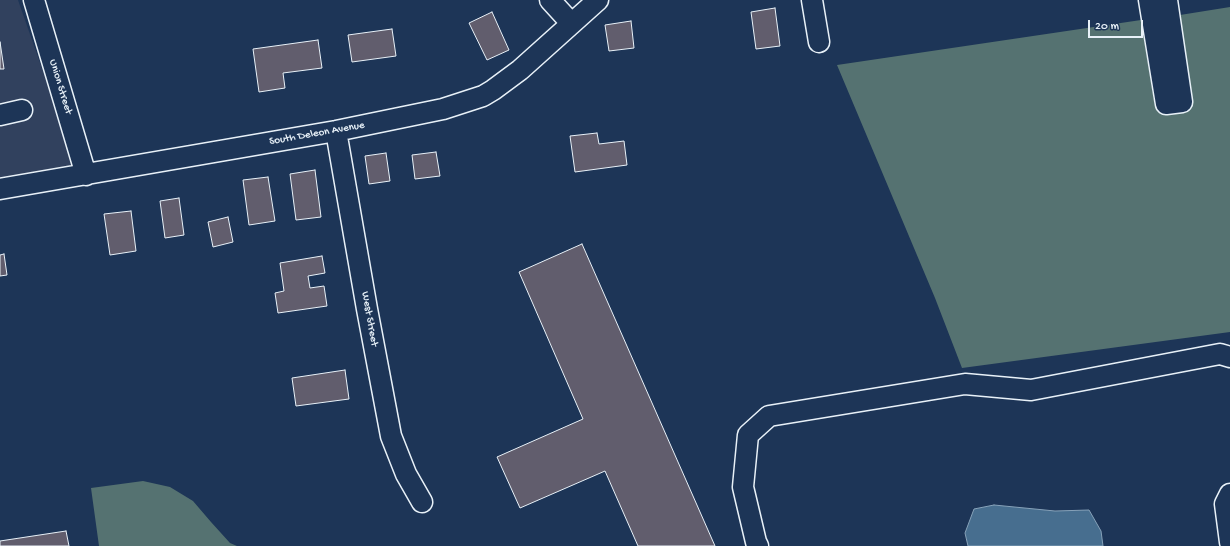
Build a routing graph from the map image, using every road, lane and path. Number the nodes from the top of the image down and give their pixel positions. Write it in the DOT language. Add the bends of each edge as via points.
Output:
graph roads {
  1 [pos="34,0"];
  2 [pos="550,0"];
  3 [pos="598,0"];
  4 [pos="812,0"];
  5 [pos="1149,0"];
  6 [pos="1167,0"];
  7 [pos="571,23"];
  8 [pos="819,42"];
  9 [pos="22,110"];
  10 [pos="0,114"];
  11 [pos="336,131"];
  12 [pos="86,175"];
  13 [pos="0,190"];
  14 [pos="1230,357"];
  15 [pos="1230,494"];
  16 [pos="422,502"];
  17 [pos="1230,542"];
  18 [pos="758,546"];
  1 -- 12 [label="street, Union Street"];
  2 -- 7 [label="street"];
  3 -- 7 [label="street, South Deleon Avenue"];
  4 -- 8 [label="street"];
  5 -- 6 [label="street" via="1166,104 1182,102"];
  7 -- 11 [label="street, South Deleon Avenue" via="520,70 483,96 443,109"];
  9 -- 10 [label="street"];
  11 -- 12 [label="street, South Deleon Avenue"];
  11 -- 16 [label="street, West Street" via="391,436 406,474"];
  12 -- 13 [label="street, South Deleon Avenue"];
  14 -- 18 [label="street" via="1220,354 1032,390 965,384 769,416 748,435 743,487"];
  15 -- 17 [label="street" via="1225,504"];
}
